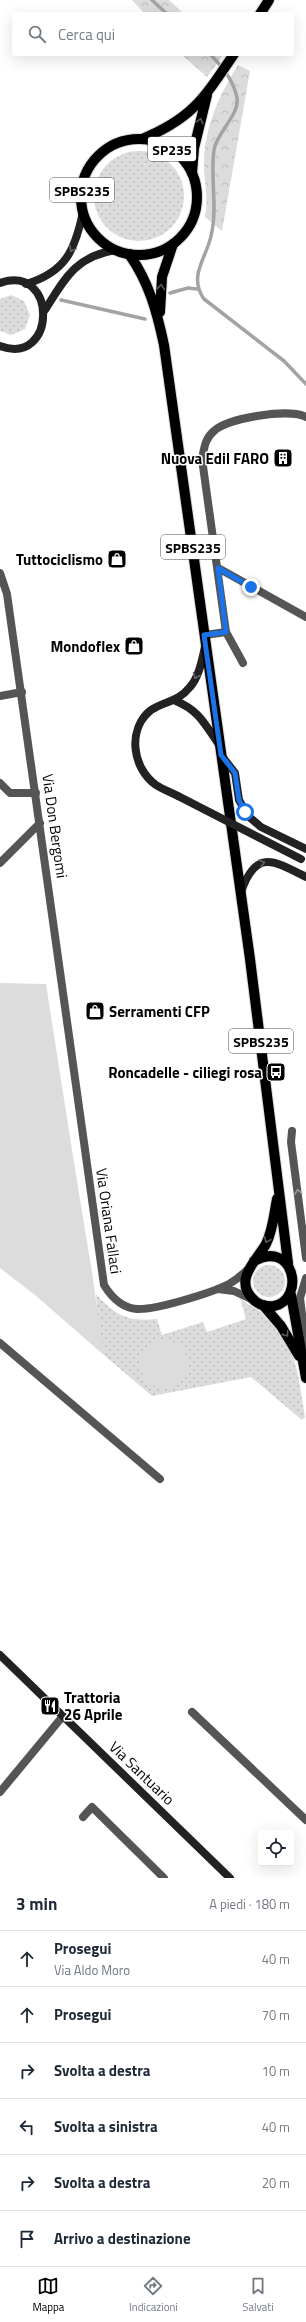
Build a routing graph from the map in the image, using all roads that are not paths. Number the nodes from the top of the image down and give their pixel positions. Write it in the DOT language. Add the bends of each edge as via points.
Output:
graph roads {
  1 [pos="269,0"];
  2 [pos="261,12"];
  3 [pos="232,56"];
  4 [pos="207,95"];
  5 [pos="142,139"];
  6 [pos="192,173"];
  7 [pos="83,212"];
  8 [pos="173,244"];
  9 [pos="116,250"];
  10 [pos="129,254"];
  11 [pos="1,282"];
  12 [pos="26,284"];
  13 [pos="45,310"];
  14 [pos="160,326"];
  15 [pos="2,348"];
  16 [pos="306,417"];
  17 [pos="218,568"];
  18 [pos="0,573"];
  19 [pos="306,617"];
  20 [pos="226,632"];
  21 [pos="205,640"];
  22 [pos="243,663"];
  23 [pos="22,692"];
  24 [pos="0,696"];
  25 [pos="176,701"];
  26 [pos="220,750"];
  27 [pos="0,783"];
  28 [pos="36,793"];
  29 [pos="40,823"];
  30 [pos="306,849"];
  31 [pos="304,860"];
  32 [pos="0,863"];
  33 [pos="306,877"];
  34 [pos="240,892"];
  35 [pos="76,1084"];
  36 [pos="292,1131"];
  37 [pos="278,1189"];
  38 [pos="306,1258"];
  39 [pos="253,1263"];
  40 [pos="288,1263"];
  41 [pos="306,1278"];
  42 [pos="218,1289"];
  43 [pos="291,1295"];
  44 [pos="259,1303"];
  45 [pos="0,1342"];
  46 [pos="306,1347"];
  47 [pos="304,1365"];
  48 [pos="306,1378"];
  49 [pos="160,1479"];
  50 [pos="0,1655"];
  51 [pos="192,1712"];
  52 [pos="63,1716"];
  53 [pos="0,1792"];
  54 [pos="83,1817"];
  55 [pos="306,1820"];
  56 [pos="164,1878"];
  57 [pos="230,1878"];
  1 -- 2 [label="main road"];
  3 -- 4 [label="main road, SPBS235"];
  4 -- 5 [label="main road, SPBS235" via="188,114 168,128"];
  6 -- 4 [label="main road, SPBS235, one-way" via="194,148"];
  5 -- 6 [label="main road, SP235" via="166,146 186,162"];
  5 -- 7 [label="main road, SPBS235" via="116,144 94,161 82,185"];
  6 -- 8 [label="main road, SPBS235" via="197,204 192,220"];
  7 -- 9 [label="main road, SPBS235" via="95,235"];
  7 -- 12 [label="street, one-way" via="78,236 64,262 53,273"];
  8 -- 10 [label="main road" via="152,254"];
  14 -- 8 [label="main road, SPBS235, one-way" via="162,277"];
  9 -- 10 [label="main road, SPBS235"];
  9 -- 13 [label="street" via="98,253 78,265"];
  10 -- 14 [label="main road" via="146,283"];
  11 -- 12 [label="street"];
  12 -- 13 [label="street" via="38,295"];
  13 -- 15 [label="street" via="44,323 36,338 22,347"];
  14 -- 21 [label="main road, SPBS235"];
  16 -- 17 [label="street" via="290,413 227,422 213,431 204,444 202,459"];
  17 -- 19 [label="street"];
  17 -- 20 [label="street"];
  18 -- 23 [label="street, Via Don Bergomi" via="7,594"];
  20 -- 21 [label="street"];
  20 -- 22 [label="street"];
  21 -- 25 [label="street, one-way" via="192,686"];
  21 -- 26 [label="main road, SPBS235"];
  23 -- 24 [label="street"];
  23 -- 28 [label="street, Via Don Bergomi"];
  25 -- 26 [label="street" via="198,714"];
  25 -- 31 [label="street, bridge" via="151,710 141,720 135,735 141,769 156,785"];
  26 -- 30 [label="street" via="235,773 239,800 248,816 261,827"];
  26 -- 34 [label="main road"];
  27 -- 28 [label="street" via="10,793"];
  28 -- 29 [label="street, Via Don Bergomi"];
  29 -- 32 [label="street"];
  29 -- 35 [label="street, Via Don Bergomi"];
  34 -- 33 [label="street, one-way" via="249,871 264,862 272,861"];
  34 -- 37 [label="main road, SPBS235" via="274,1138"];
  35 -- 42 [label="street, Via Oriana Fallaci" via="104,1285 110,1295 126,1306 150,1308"];
  38 -- 36 [label="street, one-way" via="291,1142"];
  37 -- 39 [label="main road, SPBS235, one-way" via="272,1229 266,1244"];
  37 -- 40 [label="main road, SPBS235"];
  39 -- 40 [label="main road" via="268,1256"];
  39 -- 42 [label="street, Via Oriana Fallaci" via="241,1276"];
  39 -- 44 [label="main road" via="245,1280 246,1288"];
  40 -- 43 [label="main road" via="295,1279"];
  41 -- 46 [label="street" via="300,1298"];
  42 -- 44 [label="street, Via Oriana Fallaci" via="239,1293"];
  43 -- 44 [label="main road" via="279,1305"];
  43 -- 47 [label="main road"];
  44 -- 47 [label="main road, one-way" via="292,1343"];
  45 -- 49 [label="street"];
  47 -- 48 [label="main road"];
  50 -- 52 [label="street, Via Santuario"];
  51 -- 55 [label="street"];
  52 -- 53 [label="street"];
  52 -- 57 [label="street, Via Santuario"];
  54 -- 56 [label="street" via="92,1807"];
}
